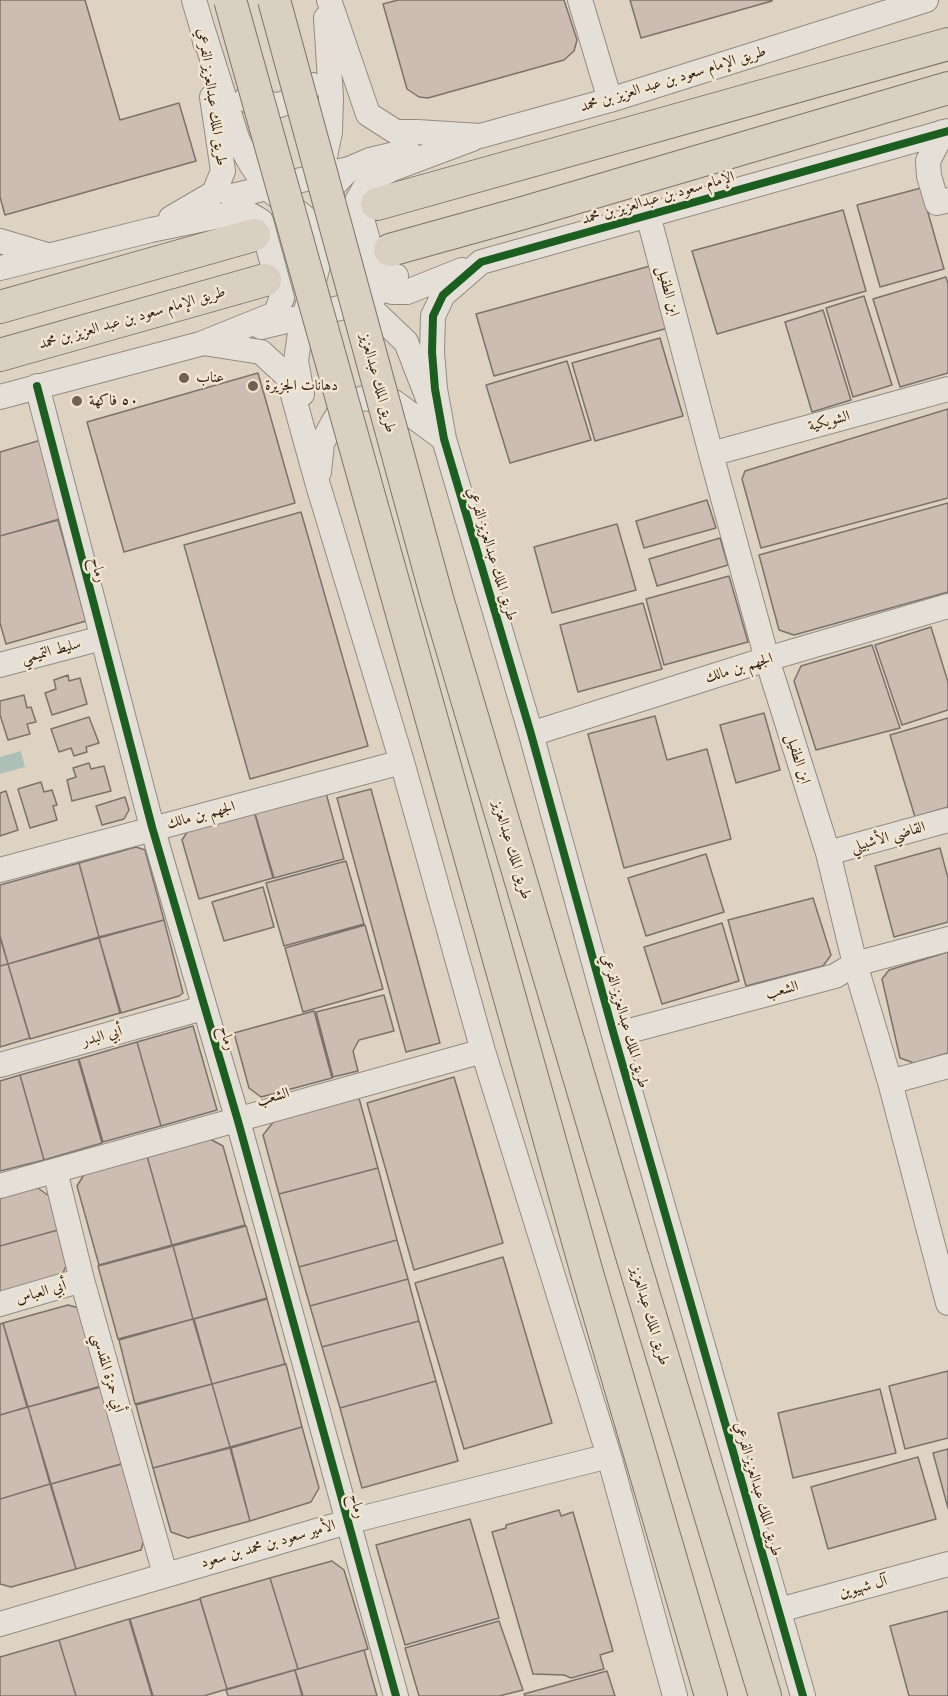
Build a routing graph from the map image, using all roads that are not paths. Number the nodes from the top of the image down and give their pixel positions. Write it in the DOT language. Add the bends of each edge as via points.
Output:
graph roads {
  1 [pos="194,0"];
  2 [pos="230,0"];
  3 [pos="274,0"];
  4 [pos="325,0"];
  5 [pos="580,0"];
  6 [pos="926,0"];
  7 [pos="202,27"];
  8 [pos="948,44"];
  9 [pos="948,88"];
  10 [pos="610,100"];
  11 [pos="946,132"];
  12 [pos="480,136"];
  13 [pos="349,169"];
  14 [pos="322,176"];
  15 [pos="267,188"];
  16 [pos="232,196"];
  17 [pos="948,200"];
  18 [pos="377,204"];
  19 [pos="648,215"];
  20 [pos="151,230"];
  21 [pos="254,235"];
  22 [pos="321,237"];
  23 [pos="0,241"];
  24 [pos="390,250"];
  25 [pos="48,255"];
  26 [pos="481,262"];
  27 [pos="0,268"];
  28 [pos="265,280"];
  29 [pos="407,292"];
  30 [pos="364,302"];
  31 [pos="0,307"];
  32 [pos="304,316"];
  33 [pos="280,321"];
  34 [pos="203,343"];
  35 [pos="432,352"];
  36 [pos="0,356"];
  37 [pos="38,386"];
  38 [pos="948,389"];
  39 [pos="0,397"];
  40 [pos="444,439"];
  41 [pos="711,454"];
  42 [pos="318,485"];
  43 [pos="948,606"];
  44 [pos="102,638"];
  45 [pos="767,659"];
  46 [pos="0,665"];
  47 [pos="531,734"];
  48 [pos="402,762"];
  49 [pos="948,820"];
  50 [pos="152,828"];
  51 [pos="828,853"];
  52 [pos="0,870"];
  53 [pos="948,939"];
  54 [pos="855,964"];
  55 [pos="203,1008"];
  56 [pos="614,1035"];
  57 [pos="483,1051"];
  58 [pos="0,1065"];
  59 [pos="948,1066"];
  60 [pos="890,1082"];
  61 [pos="238,1121"];
  62 [pos="55,1171"];
  63 [pos="0,1186"];
  64 [pos="82,1280"];
  65 [pos="948,1303"];
  66 [pos="0,1304"];
  67 [pos="609,1456"];
  68 [pos="347,1522"];
  69 [pos="948,1564"];
  70 [pos="165,1574"];
  71 [pos="779,1610"];
  72 [pos="0,1624"];
  73 [pos="702,1664"];
  74 [pos="396,1696"];
  75 [pos="675,1696"];
  76 [pos="711,1696"];
  77 [pos="719,1696"];
  78 [pos="765,1696"];
  79 [pos="803,1696"];
  1 -- 7 [label="street, طريق الملك عبدالعزيز الفرعي"];
  2 -- 73 [label="main road, bridge" via="587,1273"];
  3 -- 78 [label="main road, طريق الملك عبدالعزيز, bridge" via="437,598"];
  4 -- 7 [label="street" via="319,76 296,98 280,105 252,103 234,92"];
  4 -- 12 [label="street, طريق الإمام سعود بن عبد العزيز بن محمد" via="368,114 396,132"];
  4 -- 14 [label="street" via="331,97"];
  5 -- 10 [label="street"];
  6 -- 10 [label="street, طريق الإمام سعود بن عبد العزيز بن محمد"];
  7 -- 15 [label="street" via="238,141"];
  7 -- 20 [label="street, طريق الملك عبدالعزيز الفرعي" via="223,171 214,192"];
  8 -- 18 [label="main road"];
  9 -- 24 [label="main road, الإمام سعود بن عبدالعزيز بن محمد"];
  10 -- 12 [label="street, طريق الإمام سعود بن عبد العزيز بن محمد"];
  11 -- 17 [label="street" via="928,161 937,203"];
  11 -- 19 [label="street, الإمام سعود بن عبدالعزيز بن محمد"];
  12 -- 13 [label="street" via="370,160"];
  12 -- 26 [label="street" via="392,169 368,182 357,201 375,266 387,274 401,277"];
  13 -- 14 [label="street"];
  13 -- 22 [label="street" via="333,186"];
  14 -- 15 [label="street"];
  14 -- 22 [label="street"];
  15 -- 16 [label="street"];
  15 -- 22 [label="street"];
  16 -- 20 [label="street"];
  16 -- 22 [label="street" via="257,200"];
  19 -- 26 [label="street, الإمام سعود بن عبدالعزيز بن محمد"];
  19 -- 41 [label="street, ابن الطفيل"];
  20 -- 25 [label="street"];
  20 -- 34 [label="street" via="244,211 261,221 282,298 275,314"];
  21 -- 31 [label="main road"];
  22 -- 29 [label="street" via="378,287"];
  22 -- 30 [label="street"];
  22 -- 32 [label="street"];
  22 -- 33 [label="street" via="298,292"];
  23 -- 25 [label="street"];
  25 -- 27 [label="street"];
  26 -- 29 [label="street"];
  26 -- 35 [label="street, الإمام سعود بن عبدالعزيز بن محمد" via="443,296 433,316"];
  28 -- 36 [label="main road, طريق الإمام سعود بن عبد العزيز بن محمد"];
  29 -- 30 [label="street"];
  30 -- 32 [label="street"];
  30 -- 40 [label="street" via="406,342"];
  32 -- 33 [label="street"];
  32 -- 42 [label="street" via="296,361"];
  33 -- 34 [label="street"];
  34 -- 37 [label="street"];
  34 -- 42 [label="street" via="261,352 288,377"];
  35 -- 40 [label="street, طريق الملك عبدالعزيز الفرعي"];
  37 -- 39 [label="street"];
  37 -- 44 [label="street, رماح"];
  38 -- 41 [label="street, الشويكية"];
  40 -- 42 [label="street" via="394,402 357,400 344,405 322,443"];
  40 -- 47 [label="street, طريق الملك عبدالعزيز الفرعي"];
  41 -- 45 [label="street, ابن الطفيل"];
  42 -- 48 [label="street"];
  43 -- 45 [label="street, الجهم بن مالك"];
  44 -- 46 [label="street, سليط التميمي"];
  44 -- 50 [label="street, رماح"];
  45 -- 47 [label="street, الجهم بن مالك"];
  45 -- 51 [label="street, ابن الطفيل"];
  47 -- 56 [label="street, طريق الملك عبدالعزيز الفرعي"];
  48 -- 50 [label="street, الجهم بن مالك"];
  48 -- 57 [label="street"];
  49 -- 51 [label="street, القاضي الأشبيلي"];
  50 -- 52 [label="street, الجهم بن مالك"];
  50 -- 55 [label="street, رماح"];
  51 -- 54 [label="street, ابن الطفيل"];
  53 -- 54 [label="street, الشعب"];
  54 -- 56 [label="street, الشعب" via="835,976"];
  54 -- 60 [label="street, ابن الطفيل"];
  55 -- 58 [label="street, أبي البدر"];
  55 -- 61 [label="street, رماح"];
  56 -- 71 [label="street, طريق الملك عبدالعزيز الفرعي"];
  57 -- 61 [label="street, الشعب"];
  57 -- 67 [label="street"];
  59 -- 60 [label="street"];
  60 -- 65 [label="street, ابن الطفيل"];
  61 -- 62 [label="street, الشعب"];
  61 -- 68 [label="street, رماح"];
  62 -- 63 [label="street, الشعب"];
  62 -- 64 [label="street, أبي حمزة المقدسي"];
  64 -- 66 [label="street, أبي العباس"];
  64 -- 70 [label="street, أبي حمزة المقدسي"];
  67 -- 68 [label="street, الأمير سعود بن محمد بن سعود"];
  67 -- 75 [label="street"];
  68 -- 70 [label="street, الأمير سعود بن محمد بن سعود"];
  68 -- 74 [label="street, رماح"];
  69 -- 71 [label="street, آل شهيوين"];
  70 -- 72 [label="street, الأمير سعود بن محمد بن سعود"];
  71 -- 79 [label="street, طريق الملك عبدالعزيز الفرعي"];
  73 -- 76 [label="main road"];
  73 -- 77 [label="main road"];
}
